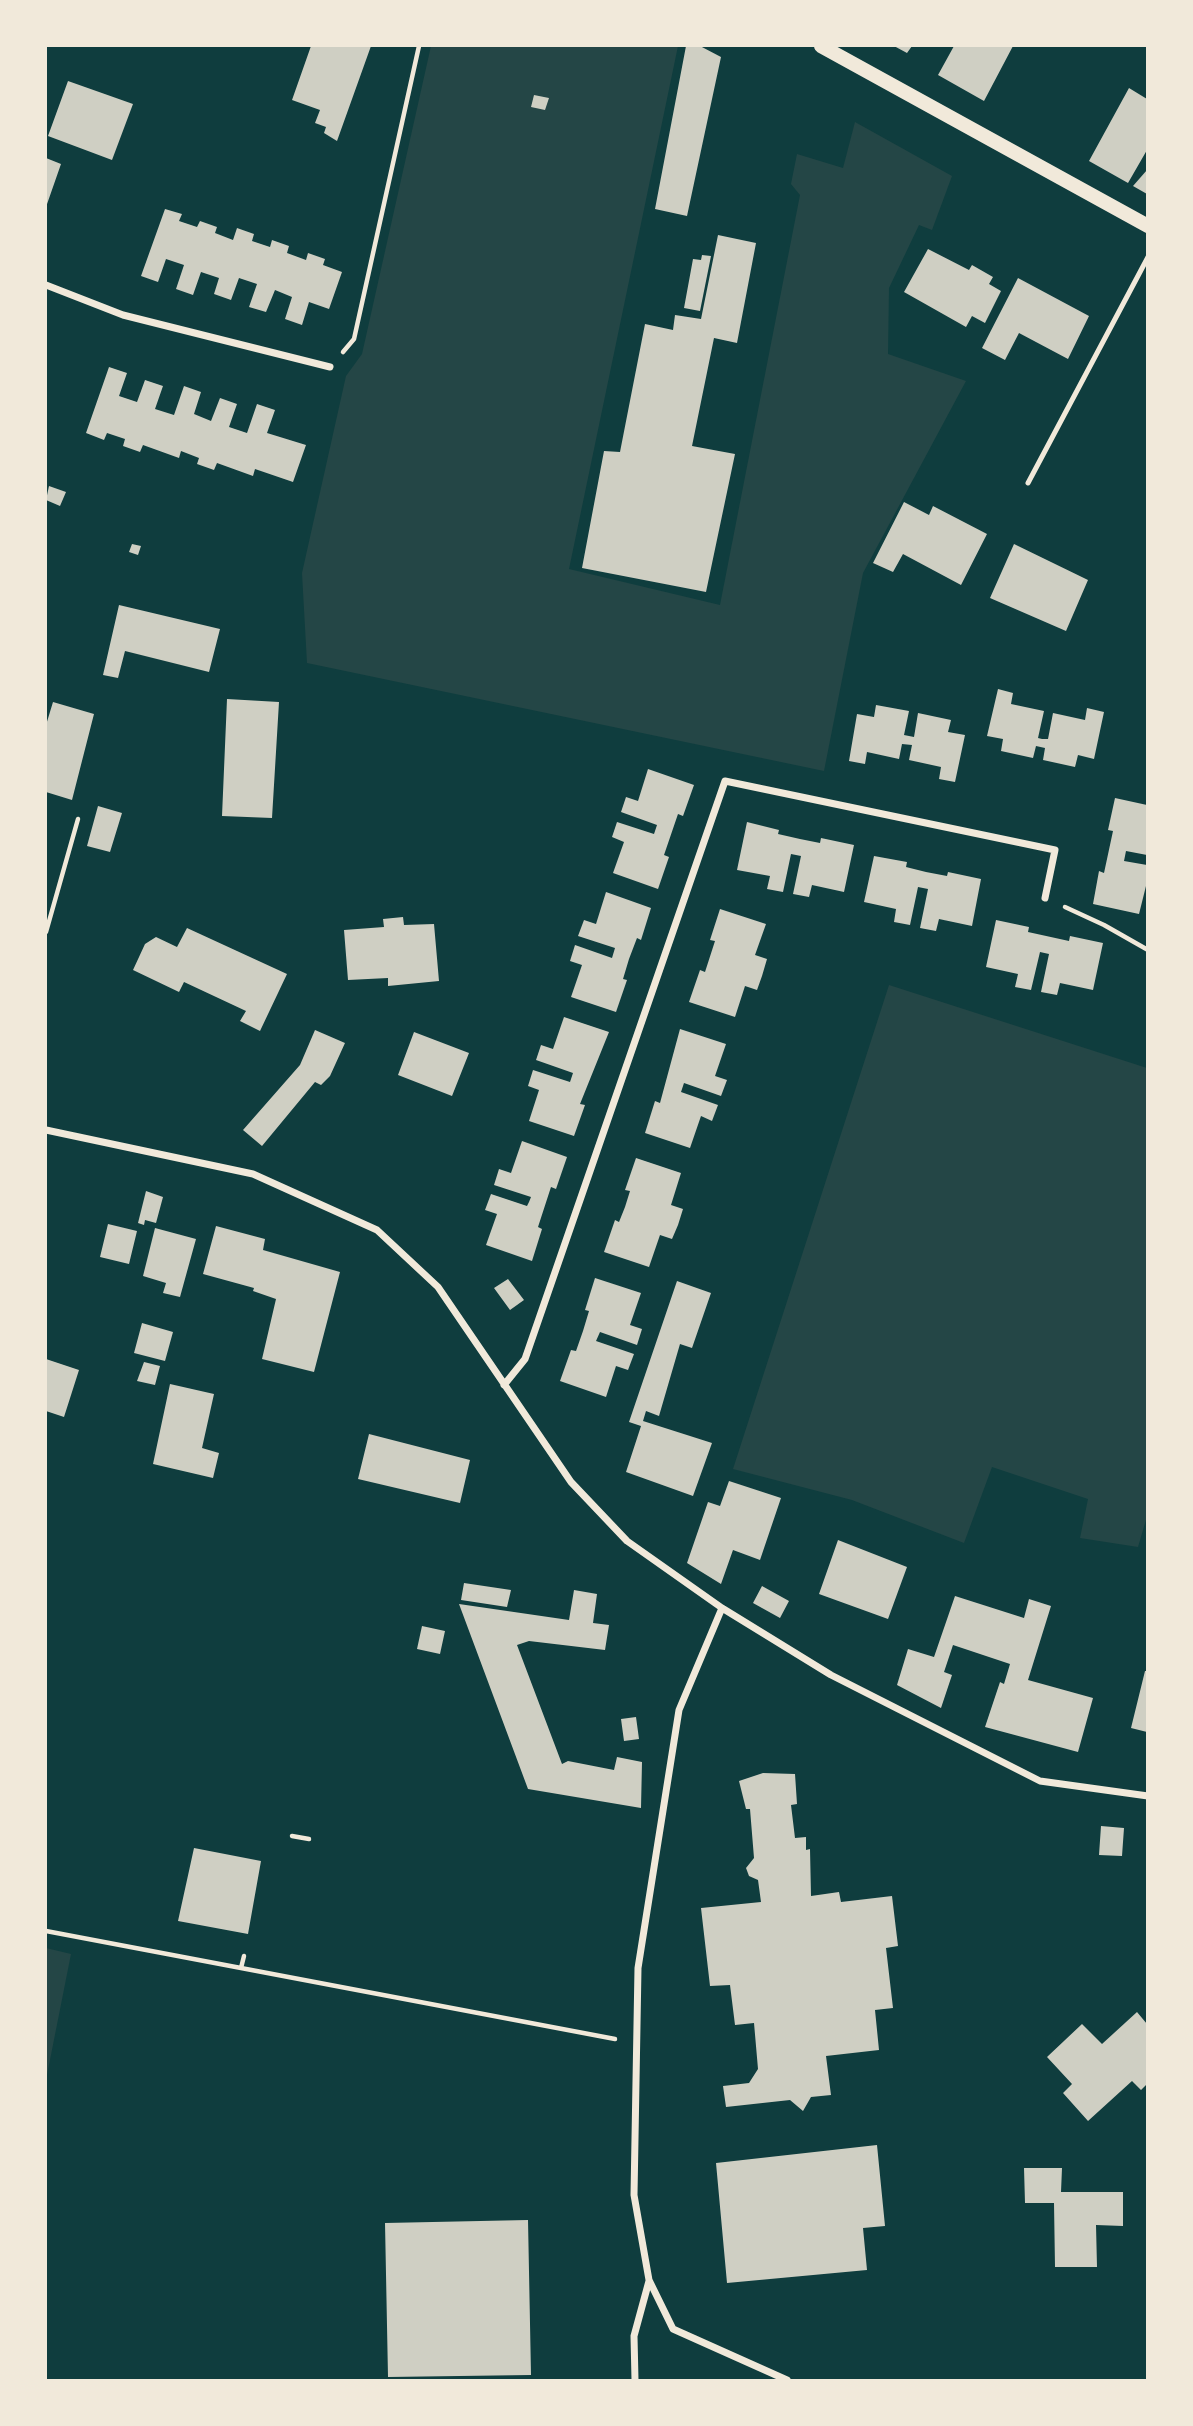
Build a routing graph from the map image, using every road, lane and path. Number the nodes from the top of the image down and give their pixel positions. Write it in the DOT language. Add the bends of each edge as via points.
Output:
graph roads {
  1 [pos="419,46"];
  2 [pos="821,46"];
  3 [pos="1147,226"];
  4 [pos="1147,257"];
  5 [pos="46,285"];
  6 [pos="330,367"];
  7 [pos="1028,483"];
  8 [pos="78,819"];
  9 [pos="1045,898"];
  10 [pos="46,932"];
  11 [pos="1147,950"];
  12 [pos="46,1130"];
  13 [pos="504,1385"];
  14 [pos="722,1608"];
  15 [pos="1147,1796"];
  16 [pos="292,1836"];
  17 [pos="309,1839"];
  18 [pos="46,1931"];
  19 [pos="244,1956"];
  20 [pos="241,1968"];
  21 [pos="635,2042"];
  22 [pos="649,2280"];
  23 [pos="635,2381"];
  24 [pos="787,2381"];
  1 -- 6 [label="path" via="354,339"];
  2 -- 3 [label="main road"];
  4 -- 7 [label="lane"];
  5 -- 6 [label="street" via="123,315"];
  8 -- 10 [label="path"];
  9 -- 11 [label="path"];
  9 -- 13 [label="street" via="1055,850 724,781 525,1359"];
  12 -- 13 [label="street" via="253,1174 377,1230 438,1287"];
  13 -- 14 [label="street" via="571,1482 627,1541"];
  14 -- 15 [label="street" via="831,1675 1040,1781"];
  14 -- 21 [label="street" via="679,1710 638,1968"];
  16 -- 17 [label="path"];
  18 -- 20 [label="path"];
  19 -- 20 [label="path"];
  20 -- 21 [label="path"];
  21 -- 22 [label="street" via="634,2196"];
  22 -- 23 [label="street" via="634,2336"];
  22 -- 24 [label="street" via="673,2329"];
}
